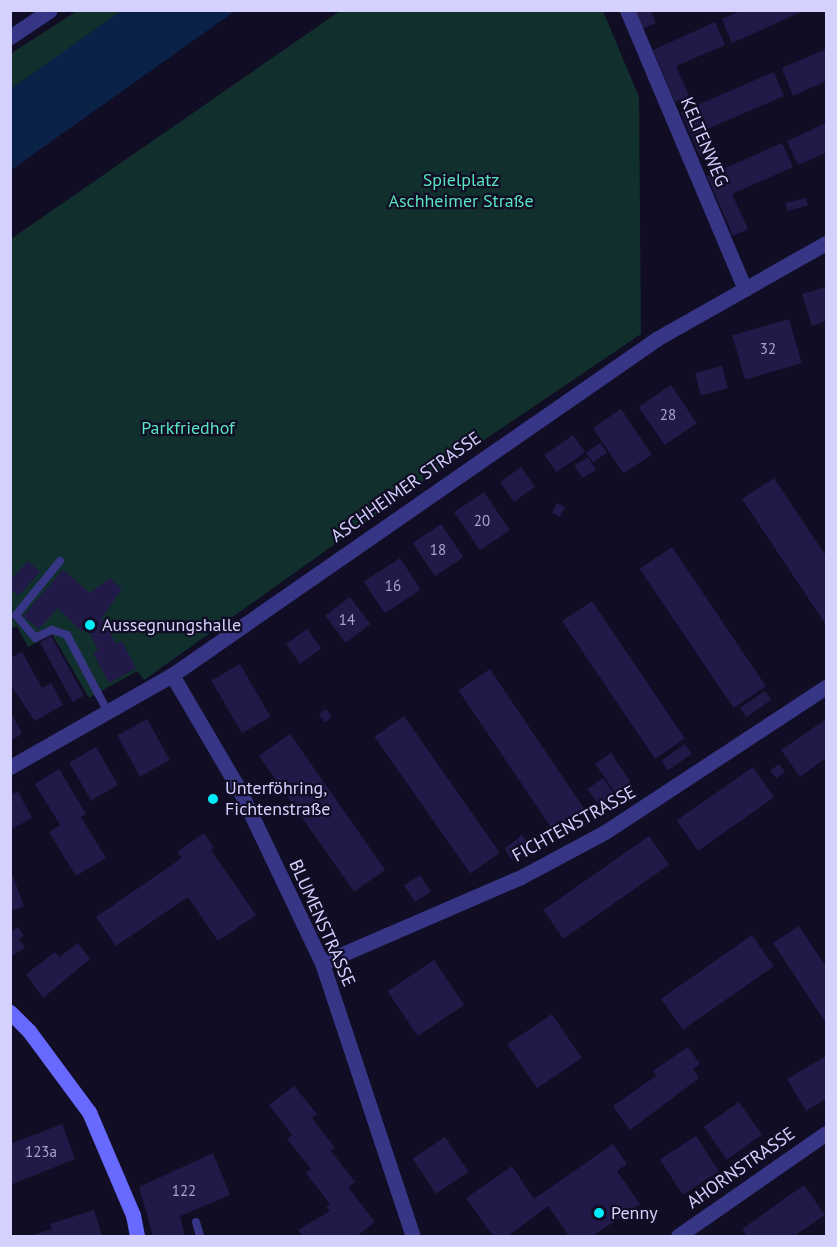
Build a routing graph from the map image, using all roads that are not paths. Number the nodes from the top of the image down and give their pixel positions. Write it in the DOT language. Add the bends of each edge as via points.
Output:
graph roads {
  1 [pos="50,10"];
  2 [pos="627,10"];
  3 [pos="10,37"];
  4 [pos="826,243"];
  5 [pos="746,289"];
  6 [pos="60,561"];
  7 [pos="172,675"];
  8 [pos="826,687"];
  9 [pos="108,712"];
  10 [pos="10,768"];
  11 [pos="322,963"];
  12 [pos="10,1012"];
  13 [pos="826,1133"];
  14 [pos="196,1222"];
  15 [pos="137,1236"];
  16 [pos="200,1236"];
  17 [pos="413,1236"];
  18 [pos="678,1236"];
  1 -- 3 [label="street"];
  2 -- 5 [label="street, KELTENWEG"];
  4 -- 5 [label="street, ASCHHEIMER STRASSE"];
  5 -- 7 [label="street, ASCHHEIMER STRASSE" via="658,338 524,428"];
  6 -- 9 [label="lane" via="16,615 35,638 52,630 67,635"];
  7 -- 9 [label="street, ASCHHEIMER STRASSE"];
  7 -- 11 [label="street, BLUMENSTRASSE" via="239,789"];
  8 -- 11 [label="street, FICHTENSTRASSE" via="605,832 521,877"];
  9 -- 10 [label="street, ASCHHEIMER STRASSE"];
  11 -- 17 [label="street, BLUMENSTRASSE"];
  12 -- 15 [label="main road" via="29,1031 89,1112 111,1159"];
  13 -- 18 [label="street, AHORNSTRASSE"];
  14 -- 16 [label="lane"];
}
